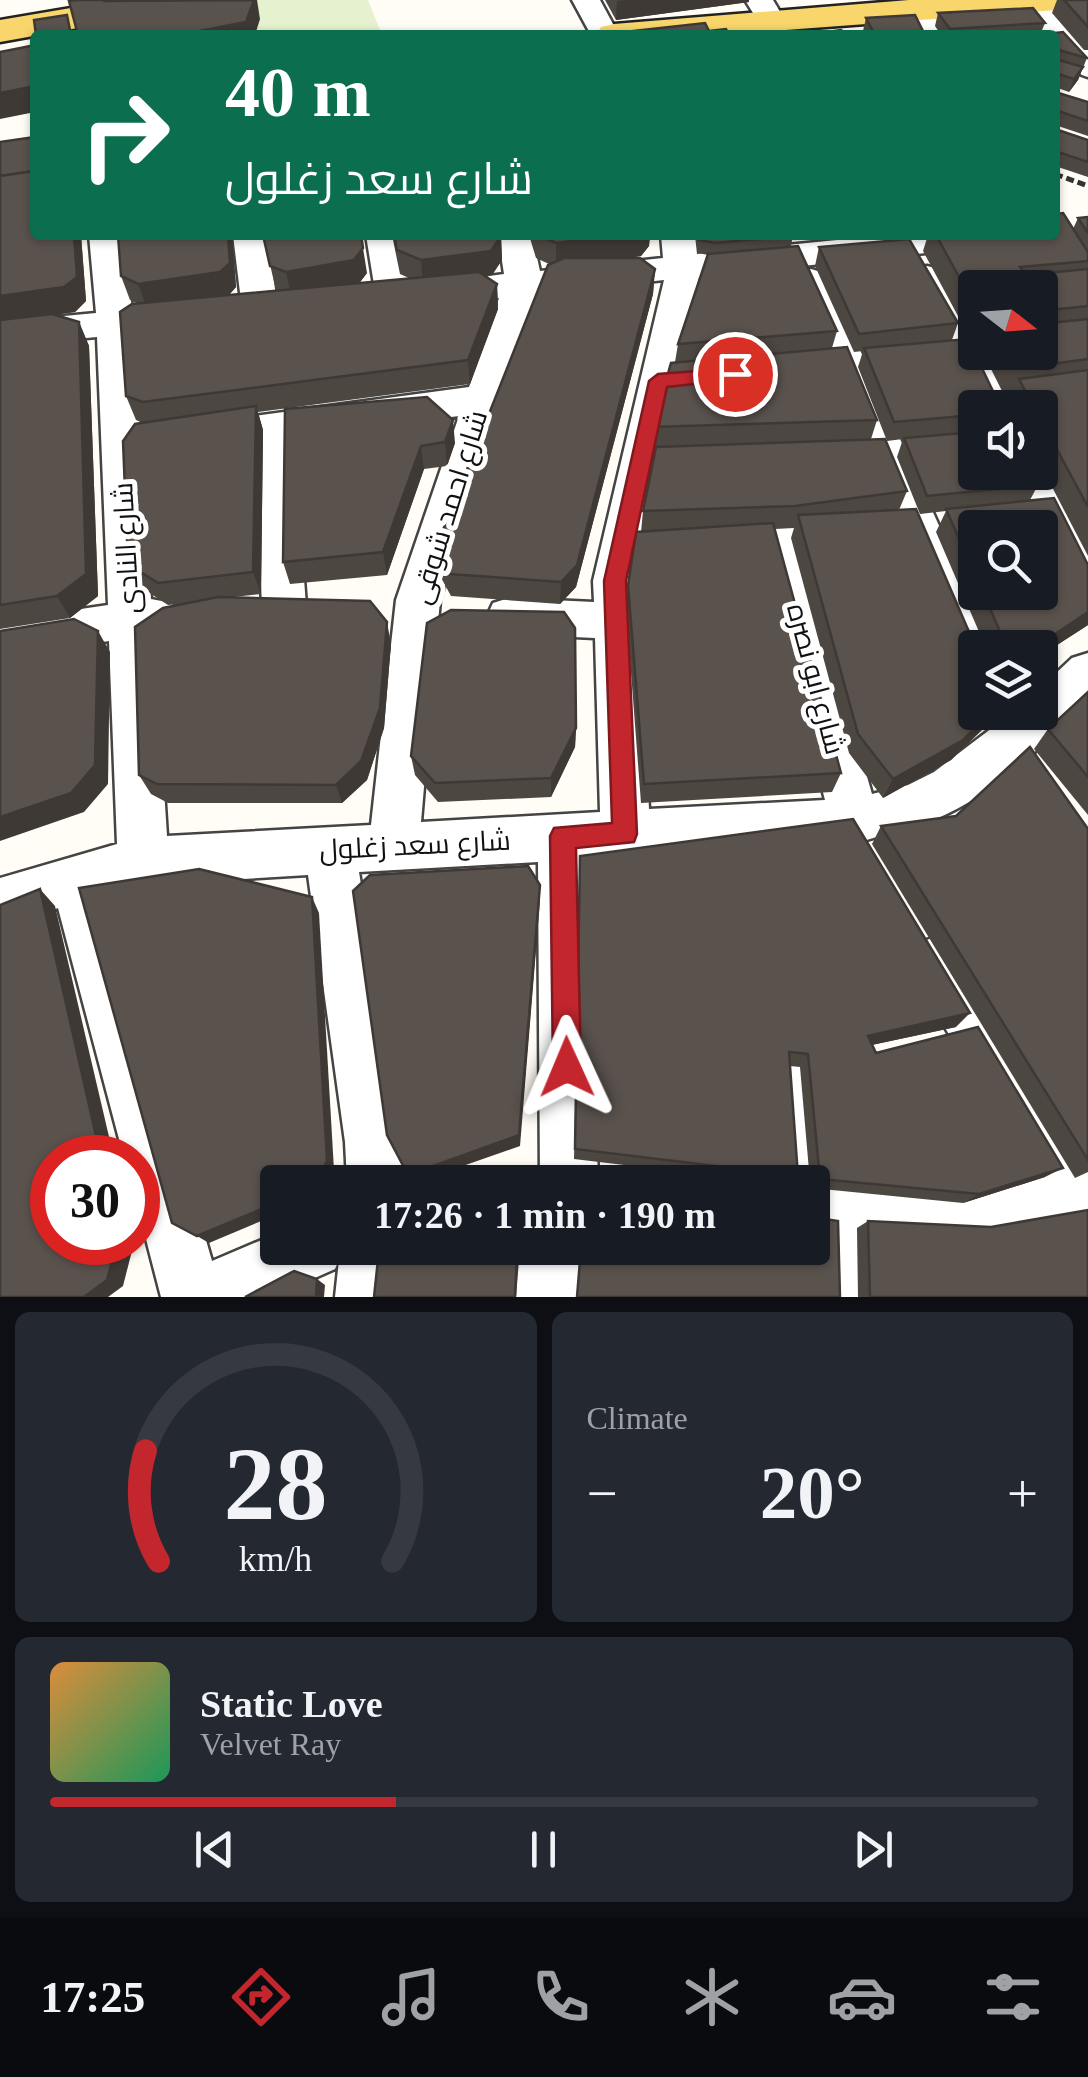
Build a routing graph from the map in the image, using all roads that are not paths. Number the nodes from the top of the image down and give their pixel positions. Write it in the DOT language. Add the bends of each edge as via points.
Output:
graph roads {
  1 [pos="178,0"];
  2 [pos="586,0"];
  3 [pos="1046,1"];
  4 [pos="863,7"];
  5 [pos="765,10"];
  6 [pos="932,23"];
  7 [pos="602,30"];
  8 [pos="644,30"];
  9 [pos="0,31"];
  10 [pos="1074,59"];
  11 [pos="107,240"];
  12 [pos="251,240"];
  13 [pos="384,240"];
  14 [pos="516,240"];
  15 [pos="946,240"];
  16 [pos="838,243"];
  17 [pos="910,244"];
  18 [pos="681,252"];
  19 [pos="799,256"];
  20 [pos="522,284"];
  21 [pos="394,296"];
  22 [pos="356,300"];
  23 [pos="299,306"];
  24 [pos="260,310"];
  25 [pos="115,324"];
  26 [pos="958,327"];
  27 [pos="0,334"];
  28 [pos="958,352"];
  29 [pos="928,355"];
  30 [pos="482,400"];
  31 [pos="273,426"];
  32 [pos="121,445"];
  33 [pos="905,450"];
  34 [pos="848,455"];
  35 [pos="1032,490"];
  36 [pos="938,523"];
  37 [pos="777,537"];
  38 [pos="653,541"];
  39 [pos="1088,571"];
  40 [pos="284,607"];
  41 [pos="431,612"];
  42 [pos="188,613"];
  43 [pos="130,618"];
  44 [pos="615,621"];
  45 [pos="968,630"];
  46 [pos="0,639"];
  47 [pos="1088,672"];
  48 [pos="1058,692"];
  49 [pos="1004,730"];
  50 [pos="1008,730"];
  51 [pos="1045,784"];
  52 [pos="851,821"];
  53 [pos="625,834"];
  54 [pos="563,836"];
  55 [pos="394,846"];
  56 [pos="330,850"];
  57 [pos="142,861"];
  58 [pos="877,870"];
  59 [pos="76,881"];
  60 [pos="6,898"];
  61 [pos="907,918"];
  62 [pos="790,1079"];
  63 [pos="375,1165"];
  64 [pos="569,1165"];
  65 [pos="809,1165"];
  66 [pos="1084,1199"];
  67 [pos="830,1205"];
  68 [pos="830,1247"];
  69 [pos="274,1265"];
  70 [pos="369,1265"];
  71 [pos="549,1265"];
  72 [pos="192,1297"];
  73 [pos="200,1297"];
  74 [pos="366,1297"];
  75 [pos="547,1297"];
  76 [pos="844,1297"];
  1 -- 9 [label="main road"];
  2 -- 7 [label="street"];
  3 -- 6 [label="main road"];
  3 -- 10 [label="street"];
  4 -- 5 [label="main road"];
  4 -- 6 [label="main road"];
  5 -- 8 [label="main road"];
  11 -- 25 [label="street, شارع النادى"];
  12 -- 24 [label="street"];
  13 -- 21 [label="street"];
  14 -- 20 [label="street, شارع احمد شوقى"];
  15 -- 17 [label="street"];
  16 -- 17 [label="street"];
  16 -- 19 [label="street"];
  17 -- 26 [label="street"];
  18 -- 19 [label="street"];
  18 -- 20 [label="street"];
  18 -- 38 [label="street" via="677,379 657,465"];
  19 -- 33 [label="street" via="850,364"];
  20 -- 21 [label="street"];
  20 -- 30 [label="street, شارع احمد شوقى"];
  21 -- 22 [label="street"];
  23 -- 24 [label="street"];
  24 -- 25 [label="street"];
  25 -- 27 [label="street"];
  25 -- 32 [label="street, شارع النادى"];
  28 -- 29 [label="street"];
  30 -- 31 [label="street"];
  30 -- 41 [label="street, شارع احمد شوقى"];
  31 -- 32 [label="street"];
  31 -- 40 [label="street"];
  32 -- 43 [label="street, شارع النادى"];
  33 -- 34 [label="street"];
  33 -- 36 [label="street"];
  35 -- 39 [label="street" via="1033,513"];
  36 -- 37 [label="street"];
  36 -- 45 [label="street"];
  37 -- 38 [label="street"];
  37 -- 52 [label="street, شارع ابو نصره"];
  38 -- 44 [label="street"];
  41 -- 44 [label="street"];
  41 -- 55 [label="street, شارع احمد شوقى"];
  42 -- 43 [label="street"];
  43 -- 46 [label="street"];
  43 -- 57 [label="street, شارع النادى"];
  44 -- 53 [label="street"];
  47 -- 48 [label="street, شارع سعد زغلول"];
  49 -- 52 [label="street, شارع سعد زغلول" via="961,785 929,802"];
  50 -- 51 [label="street"];
  52 -- 53 [label="street, شارع سعد زغلول"];
  52 -- 58 [label="street, شارع ابو نصره"];
  53 -- 54 [label="street, شارع سعد زغلول"];
  54 -- 55 [label="street, شارع سعد زغلول"];
  54 -- 64 [label="street"];
  55 -- 56 [label="street, شارع سعد زغلول"];
  56 -- 57 [label="street, شارع سعد زغلول"];
  56 -- 63 [label="street"];
  57 -- 59 [label="street, شارع سعد زغلول"];
  59 -- 60 [label="street, شارع سعد زغلول"];
  59 -- 72 [label="street"];
  61 -- 66 [label="street" via="951,1038"];
  62 -- 65 [label="street"];
  66 -- 67 [label="street" via="955,1220"];
  68 -- 76 [label="street"];
  69 -- 73 [label="street"];
  70 -- 74 [label="street"];
  71 -- 75 [label="street"];
}
